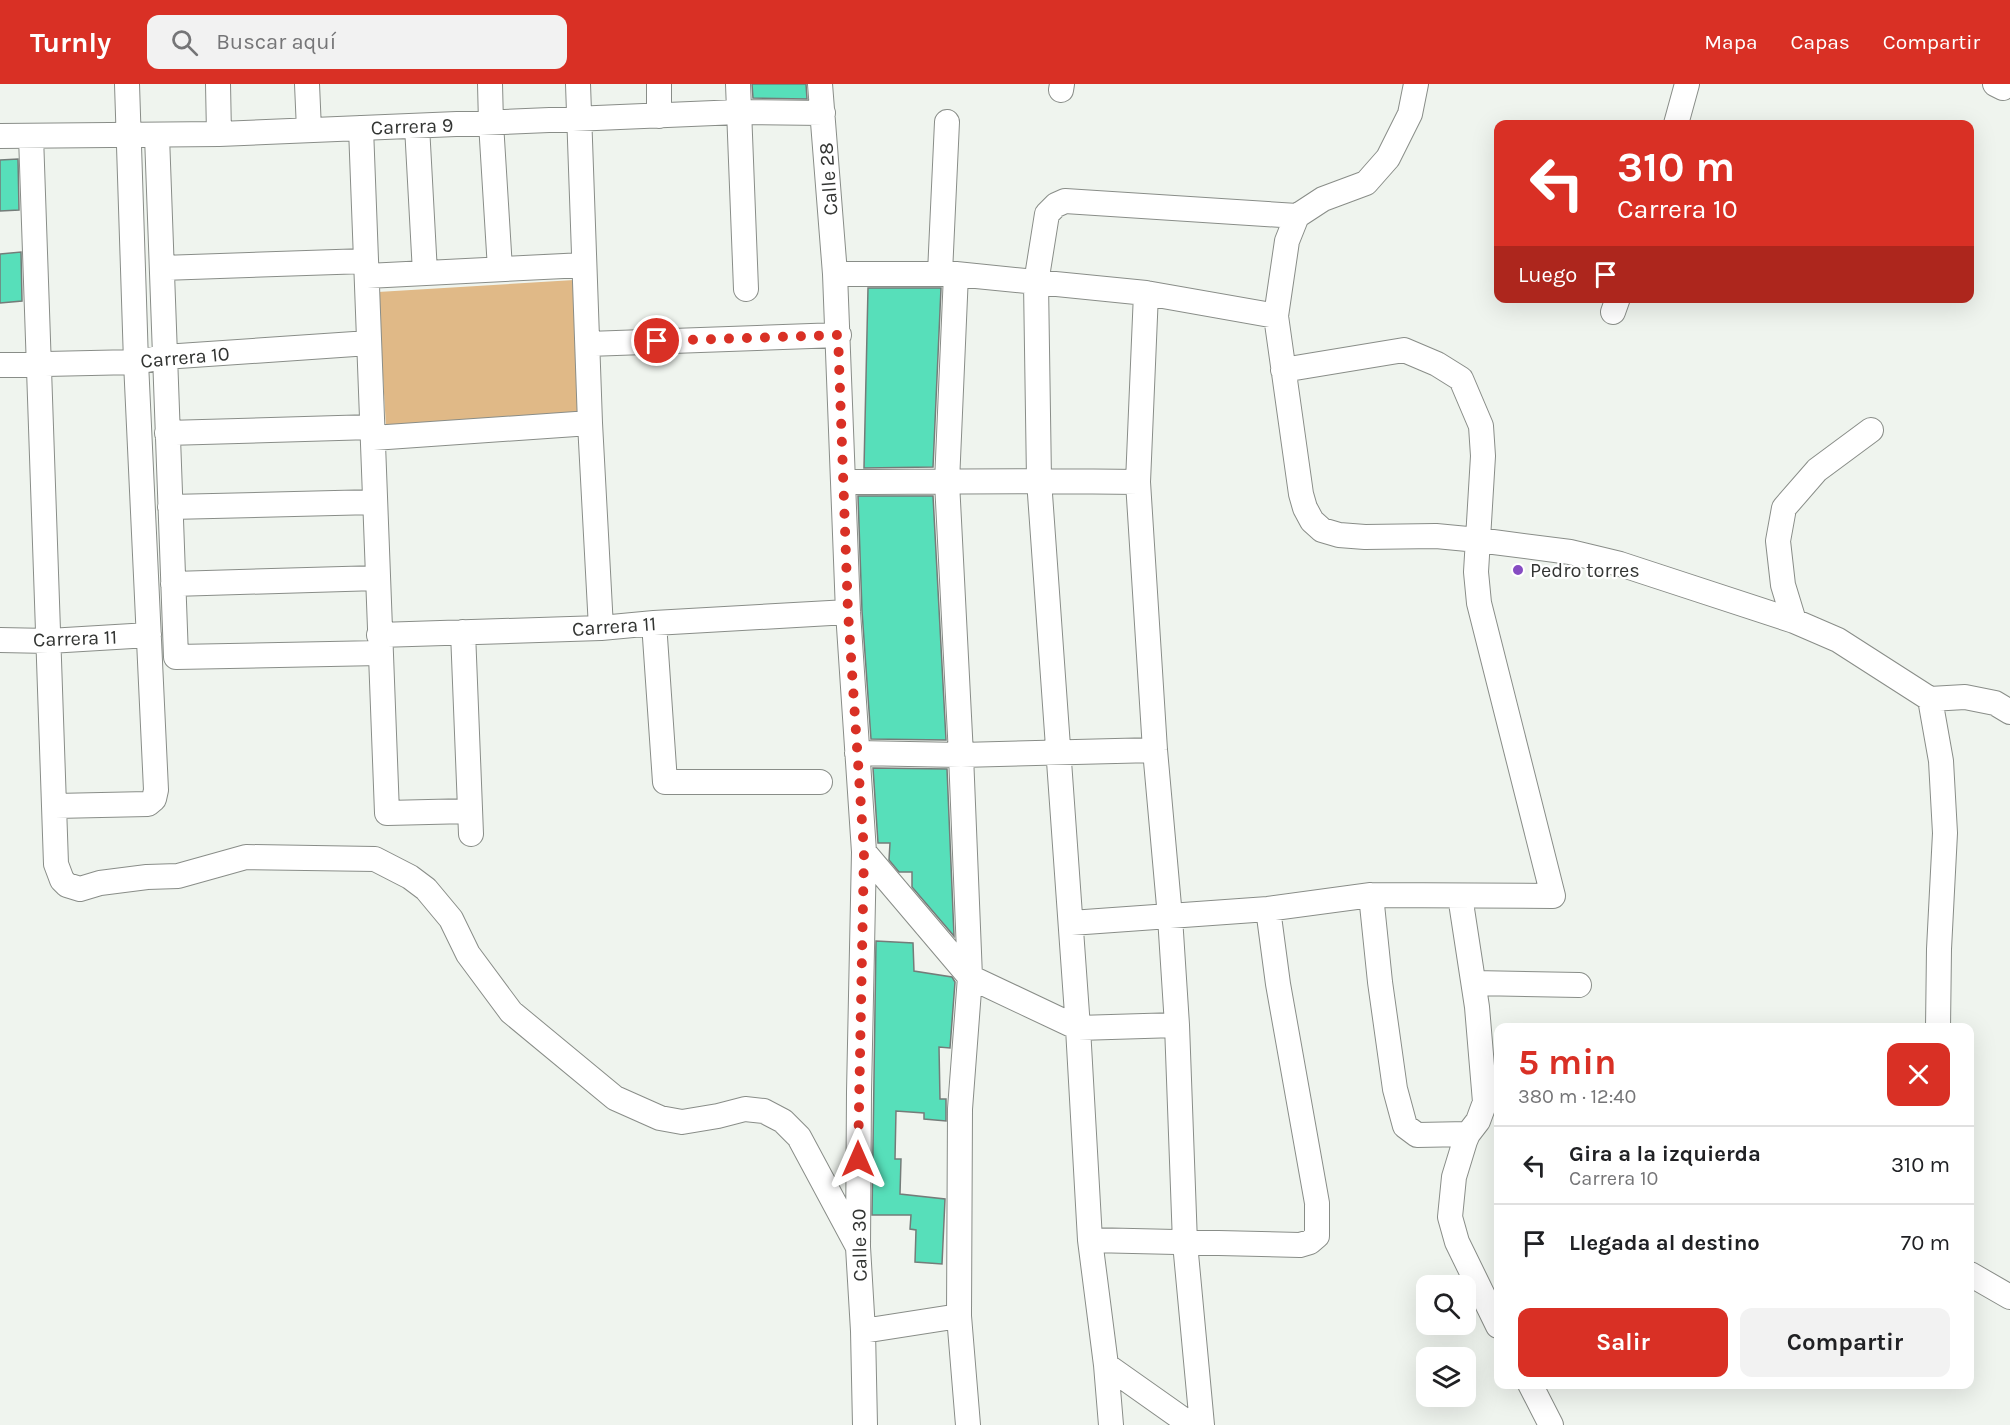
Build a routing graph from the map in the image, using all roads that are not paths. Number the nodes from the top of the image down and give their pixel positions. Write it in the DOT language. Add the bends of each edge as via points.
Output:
graph roads {
  1 [pos="127,84"];
  2 [pos="218,84"];
  3 [pos="307,84"];
  4 [pos="490,84"];
  5 [pos="578,84"];
  6 [pos="659,84"];
  7 [pos="738,84"];
  8 [pos="820,84"];
  9 [pos="1416,84"];
  10 [pos="1687,84"];
  11 [pos="738,112"];
  12 [pos="824,113"];
  13 [pos="659,116"];
  14 [pos="579,119"];
  15 [pos="1677,120"];
  16 [pos="947,122"];
  17 [pos="491,123"];
  18 [pos="417,126"];
  19 [pos="361,128"];
  20 [pos="309,130"];
  21 [pos="219,134"];
  22 [pos="0,136"];
  23 [pos="31,136"];
  24 [pos="129,136"];
  25 [pos="157,136"];
  26 [pos="1297,216"];
  27 [pos="584,265"];
  28 [pos="162,268"];
  29 [pos="367,269"];
  30 [pos="500,269"];
  31 [pos="425,273"];
  32 [pos="835,274"];
  33 [pos="948,274"];
  34 [pos="1036,283"];
  35 [pos="746,289"];
  36 [pos="1146,293"];
  37 [pos="1276,316"];
  38 [pos="838,335"];
  39 [pos="369,343"];
  40 [pos="588,344"];
  41 [pos="164,357"];
  42 [pos="136,362"];
  43 [pos="39,363"];
  44 [pos="0,365"];
  45 [pos="1283,370"];
  46 [pos="590,423"];
  47 [pos="1871,430"];
  48 [pos="373,432"];
  49 [pos="167,433"];
  50 [pos="1039,480"];
  51 [pos="843,482"];
  52 [pos="1138,482"];
  53 [pos="947,483"];
  54 [pos="375,502"];
  55 [pos="170,507"];
  56 [pos="1478,540"];
  57 [pos="378,578"];
  58 [pos="173,585"];
  59 [pos="848,612"];
  60 [pos="1794,621"];
  61 [pos="654,622"];
  62 [pos="601,628"];
  63 [pos="463,632"];
  64 [pos="149,635"];
  65 [pos="0,640"];
  66 [pos="49,640"];
  67 [pos="380,644"];
  68 [pos="1930,699"];
  69 [pos="2010,712"];
  70 [pos="1155,750"];
  71 [pos="857,753"];
  72 [pos="1057,753"];
  73 [pos="961,755"];
  74 [pos="820,782"];
  75 [pos="55,806"];
  76 [pos="864,852"];
  77 [pos="1371,895"];
  78 [pos="1460,896"];
  79 [pos="1268,909"];
  80 [pos="1170,917"];
  81 [pos="1071,923"];
  82 [pos="970,977"];
  83 [pos="1474,983"];
  84 [pos="1579,985"];
  85 [pos="1938,1023"];
  86 [pos="1177,1025"];
  87 [pos="1078,1028"];
  88 [pos="1468,1134"];
  89 [pos="1090,1240"];
  90 [pos="1185,1243"];
  91 [pos="858,1247"];
  92 [pos="1974,1276"];
  93 [pos="2010,1297"];
  94 [pos="959,1316"];
  95 [pos="1494,1318"];
  96 [pos="863,1331"];
  97 [pos="1106,1365"];
  98 [pos="1533,1389"];
  99 [pos="864,1425"];
  100 [pos="968,1425"];
  101 [pos="1111,1425"];
  102 [pos="1191,1425"];
  103 [pos="1202,1425"];
  104 [pos="1551,1425"];
  1 -- 24 [label="street"];
  2 -- 21 [label="street"];
  3 -- 20 [label="street"];
  4 -- 17 [label="street"];
  5 -- 14 [label="street"];
  6 -- 13 [label="street"];
  7 -- 11 [label="street"];
  8 -- 12 [label="street, Calle 28"];
  9 -- 26 [label="street" via="1410,114 1388,158 1366,183 1323,199"];
  10 -- 15 [label="street"];
  11 -- 12 [label="street, Carrera 9"];
  11 -- 13 [label="street, Carrera 9"];
  11 -- 35 [label="street"];
  12 -- 32 [label="street, Calle 28"];
  13 -- 14 [label="street, Carrera 9"];
  14 -- 17 [label="street, Carrera 9"];
  14 -- 27 [label="street"];
  16 -- 33 [label="street"];
  17 -- 18 [label="street, Carrera 9"];
  17 -- 30 [label="street"];
  18 -- 19 [label="street, Carrera 9"];
  18 -- 31 [label="street"];
  19 -- 20 [label="street, Carrera 9"];
  19 -- 29 [label="street"];
  20 -- 21 [label="street, Carrera 9"];
  21 -- 25 [label="street, Carrera 9"];
  22 -- 23 [label="street, Carrera 9"];
  23 -- 24 [label="street, Carrera 9"];
  23 -- 43 [label="street"];
  24 -- 25 [label="street, Carrera 9"];
  24 -- 42 [label="street"];
  25 -- 28 [label="street"];
  26 -- 34 [label="street" via="1065,201 1047,214"];
  26 -- 37 [label="street" via="1287,241"];
  27 -- 30 [label="street"];
  27 -- 40 [label="street"];
  28 -- 29 [label="street"];
  28 -- 41 [label="street"];
  29 -- 31 [label="street"];
  29 -- 39 [label="street"];
  30 -- 31 [label="street"];
  32 -- 33 [label="street"];
  32 -- 38 [label="street, Calle 30"];
  33 -- 34 [label="street"];
  33 -- 53 [label="street"];
  34 -- 36 [label="street"];
  34 -- 50 [label="street"];
  36 -- 37 [label="street"];
  36 -- 52 [label="street"];
  37 -- 45 [label="street"];
  38 -- 40 [label="street"];
  38 -- 51 [label="street, Calle 30"];
  39 -- 41 [label="street, Carrera 10"];
  39 -- 48 [label="street"];
  40 -- 46 [label="street"];
  41 -- 42 [label="street, Carrera 10"];
  41 -- 49 [label="street"];
  42 -- 43 [label="street, Carrera 10"];
  42 -- 64 [label="street"];
  43 -- 44 [label="street, Carrera 10"];
  43 -- 66 [label="street"];
  45 -- 56 [label="street" via="1301,494 1312,521 1322,530 1365,537"];
  45 -- 56 [label="street" via="1404,350 1461,380 1481,426"];
  46 -- 48 [label="street"];
  46 -- 62 [label="street"];
  47 -- 60 [label="street" via="1817,470 1784,508 1778,541 1783,585"];
  48 -- 49 [label="street"];
  48 -- 54 [label="street"];
  49 -- 55 [label="street"];
  50 -- 52 [label="street"];
  50 -- 53 [label="street"];
  50 -- 72 [label="street"];
  51 -- 53 [label="street"];
  51 -- 59 [label="street, Calle 30"];
  52 -- 70 [label="street"];
  53 -- 73 [label="street"];
  54 -- 55 [label="street"];
  54 -- 57 [label="street"];
  55 -- 58 [label="street"];
  56 -- 60 [label="street" via="1558,550 1620,564"];
  56 -- 78 [label="street" via="1479,603 1553,896"];
  57 -- 58 [label="street"];
  57 -- 67 [label="street"];
  58 -- 67 [label="street, Carrera 11" via="176,657"];
  59 -- 61 [label="street, Carrera 11"];
  59 -- 71 [label="street, Calle 30"];
  60 -- 68 [label="street" via="1838,640"];
  61 -- 62 [label="street, Carrera 11"];
  61 -- 74 [label="street" via="665,782"];
  62 -- 63 [label="street, Carrera 11"];
  63 -- 67 [label="street, Carrera 11"];
  63 -- 67 [label="street" via="470,822 387,813"];
  64 -- 66 [label="street, Carrera 11"];
  64 -- 75 [label="street" via="154,799 148,804"];
  65 -- 66 [label="street, Carrera 11"];
  66 -- 75 [label="street"];
  68 -- 69 [label="street" via="1965,697 1995,703"];
  68 -- 85 [label="street" via="1941,761 1945,833"];
  70 -- 72 [label="street"];
  70 -- 80 [label="street"];
  71 -- 73 [label="street"];
  71 -- 76 [label="street, Calle 30"];
  72 -- 73 [label="street"];
  72 -- 81 [label="street"];
  73 -- 82 [label="street"];
  75 -- 91 [label="street" via="57,869 62,880 80,889 100,883 178,876 246,857 375,859 393,867 440,903 468,954 511,1012 615,1098 652,1116 682,1122 745,1110 764,1112 783,1121 799,1137"];
  76 -- 82 [label="street"];
  76 -- 91 [label="street, Calle 30"];
  77 -- 78 [label="street"];
  77 -- 79 [label="street"];
  77 -- 88 [label="street" via="1395,1089 1405,1126 1417,1135"];
  78 -- 83 [label="street"];
  79 -- 80 [label="street"];
  79 -- 90 [label="street" via="1317,1203 1317,1236 1300,1245"];
  80 -- 81 [label="street"];
  80 -- 86 [label="street"];
  81 -- 87 [label="street"];
  82 -- 87 [label="street"];
  82 -- 94 [label="street" via="960,1109"];
  83 -- 84 [label="street"];
  83 -- 88 [label="street" via="1485,1102"];
  86 -- 87 [label="street"];
  86 -- 90 [label="street"];
  87 -- 89 [label="street"];
  88 -- 95 [label="street" via="1454,1177 1450,1216 1457,1242"];
  89 -- 90 [label="street"];
  89 -- 97 [label="street"];
  90 -- 103 [label="street"];
  91 -- 96 [label="street, Calle 30"];
  92 -- 93 [label="street"];
  94 -- 96 [label="street"];
  94 -- 100 [label="street"];
  96 -- 99 [label="street, Calle 30"];
  97 -- 101 [label="street"];
  97 -- 102 [label="street"];
  98 -- 104 [label="street"];
}
